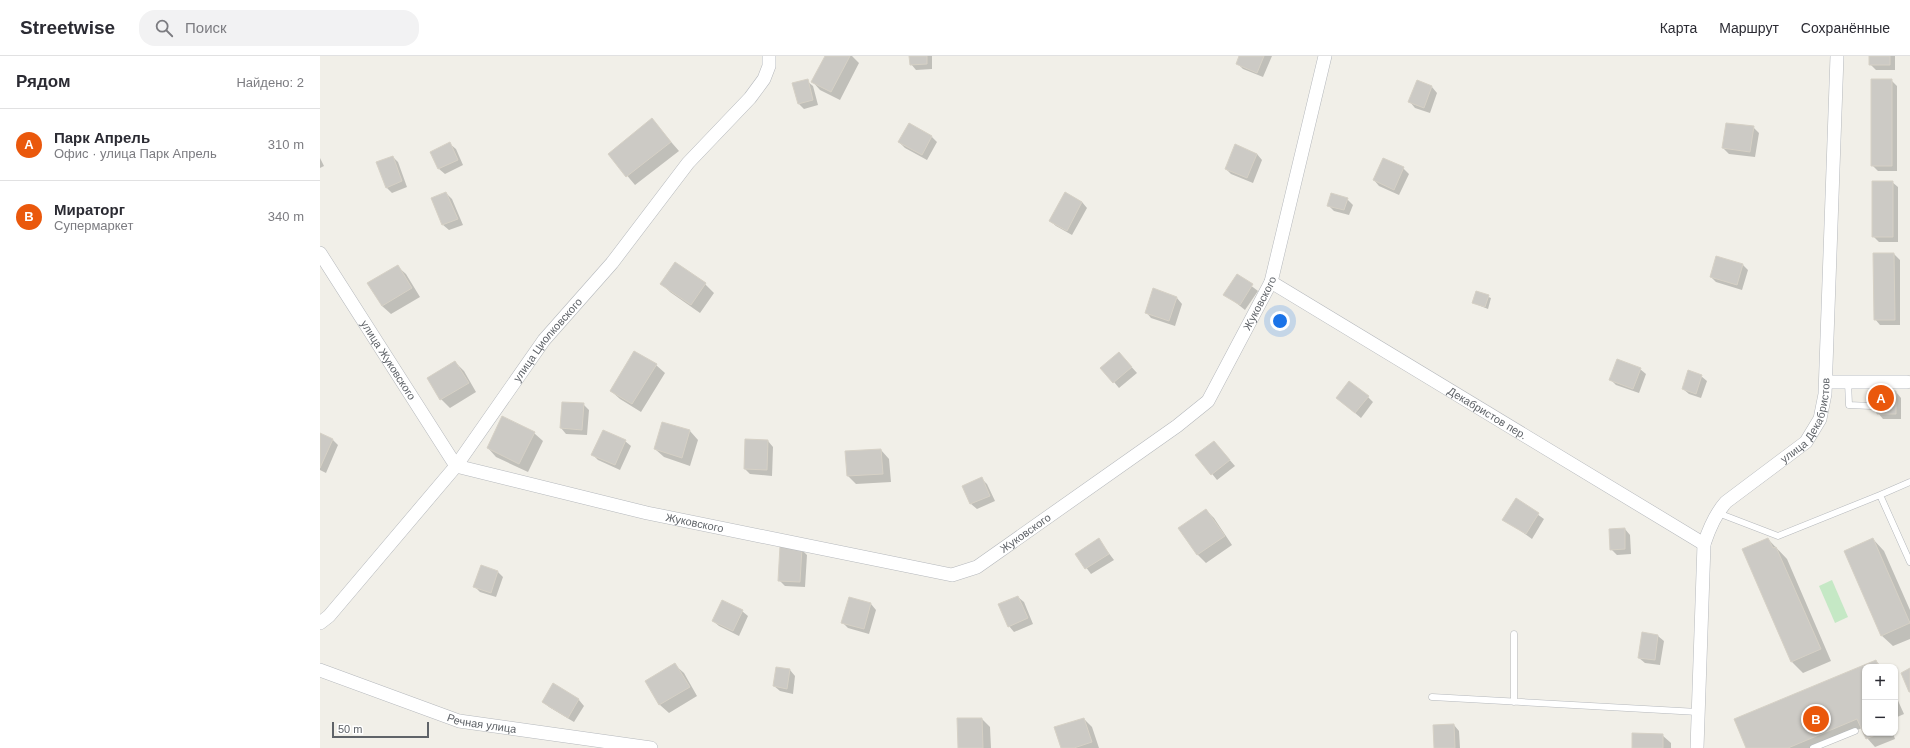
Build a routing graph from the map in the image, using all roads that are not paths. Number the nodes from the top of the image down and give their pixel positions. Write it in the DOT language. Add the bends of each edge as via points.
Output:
graph roads {
  1 [pos="769,56"];
  2 [pos="1326,56"];
  3 [pos="1837,56"];
  4 [pos="320,253"];
  5 [pos="1272,282"];
  6 [pos="1826,382"];
  7 [pos="1848,382"];
  8 [pos="1909,382"];
  9 [pos="1871,406"];
  10 [pos="456,466"];
  11 [pos="1910,482"];
  12 [pos="1880,495"];
  13 [pos="1718,513"];
  14 [pos="1704,544"];
  15 [pos="1910,562"];
  16 [pos="320,623"];
  17 [pos="1514,634"];
  18 [pos="320,670"];
  19 [pos="1432,697"];
  20 [pos="1514,702"];
  21 [pos="1698,712"];
  22 [pos="1854,731"];
  23 [pos="651,748"];
  24 [pos="1697,748"];
  25 [pos="1813,748"];
  1 -- 10 [label="street, улица Циолковского" via="769,66 764,79 750,98 688,163 612,263 544,340"];
  2 -- 5 [label="street, Жуковского"];
  3 -- 6 [label="street, улица Декабристов"];
  4 -- 10 [label="street, улица Жуковского"];
  5 -- 10 [label="street, Жуковского" via="1208,401 1177,426 977,567 952,576 647,513"];
  5 -- 14 [label="street, Декабристов пер."];
  6 -- 7 [label="street"];
  6 -- 13 [label="street, улица Декабристов" via="1820,419 1806,442 1726,502"];
  7 -- 8 [label="street"];
  7 -- 9 [label="lane" via="1849,405"];
  10 -- 16 [label="street, улица Циолковского" via="329,616"];
  11 -- 12 [label="lane"];
  12 -- 13 [label="lane" via="1778,536"];
  12 -- 15 [label="lane"];
  13 -- 14 [label="street, улица Декабристов"];
  14 -- 21 [label="street, улица Декабристов"];
  17 -- 20 [label="lane"];
  18 -- 23 [label="street, Речная улица" via="459,721"];
  19 -- 20 [label="lane"];
  20 -- 21 [label="lane"];
  21 -- 24 [label="street, улица Декабристов"];
  22 -- 25 [label="lane"];
}
